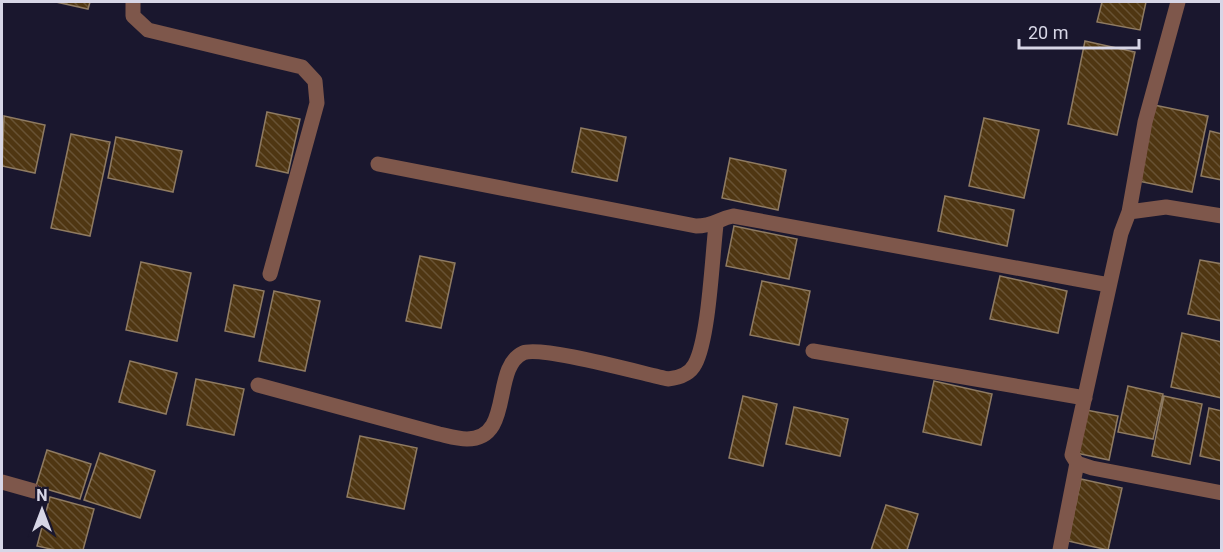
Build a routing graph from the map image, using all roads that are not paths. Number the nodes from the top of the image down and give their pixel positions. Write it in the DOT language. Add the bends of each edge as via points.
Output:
graph roads {
  1 [pos="133,2"];
  2 [pos="1178,2"];
  3 [pos="378,164"];
  4 [pos="1129,212"];
  5 [pos="1221,216"];
  6 [pos="716,225"];
  7 [pos="270,274"];
  8 [pos="1109,285"];
  9 [pos="813,351"];
  10 [pos="258,385"];
  11 [pos="1085,398"];
  12 [pos="1077,463"];
  13 [pos="2,482"];
  14 [pos="34,491"];
  15 [pos="1221,493"];
  16 [pos="1060,550"];
  1 -- 7 [label="street" via="134,16 148,30 302,67 315,81 317,103"];
  2 -- 4 [label="street" via="1145,122"];
  3 -- 6 [label="street" via="696,226"];
  4 -- 5 [label="street" via="1166,207"];
  4 -- 8 [label="street" via="1120,233"];
  6 -- 8 [label="street" via="733,216"];
  6 -- 10 [label="street" via="703,336 695,366 680,378 525,352 514,359 509,370 494,423 482,435 468,439"];
  8 -- 11 [label="street"];
  9 -- 11 [label="street"];
  11 -- 12 [label="street" via="1072,455"];
  12 -- 15 [label="street"];
  12 -- 16 [label="street"];
  13 -- 14 [label="street"];
}
